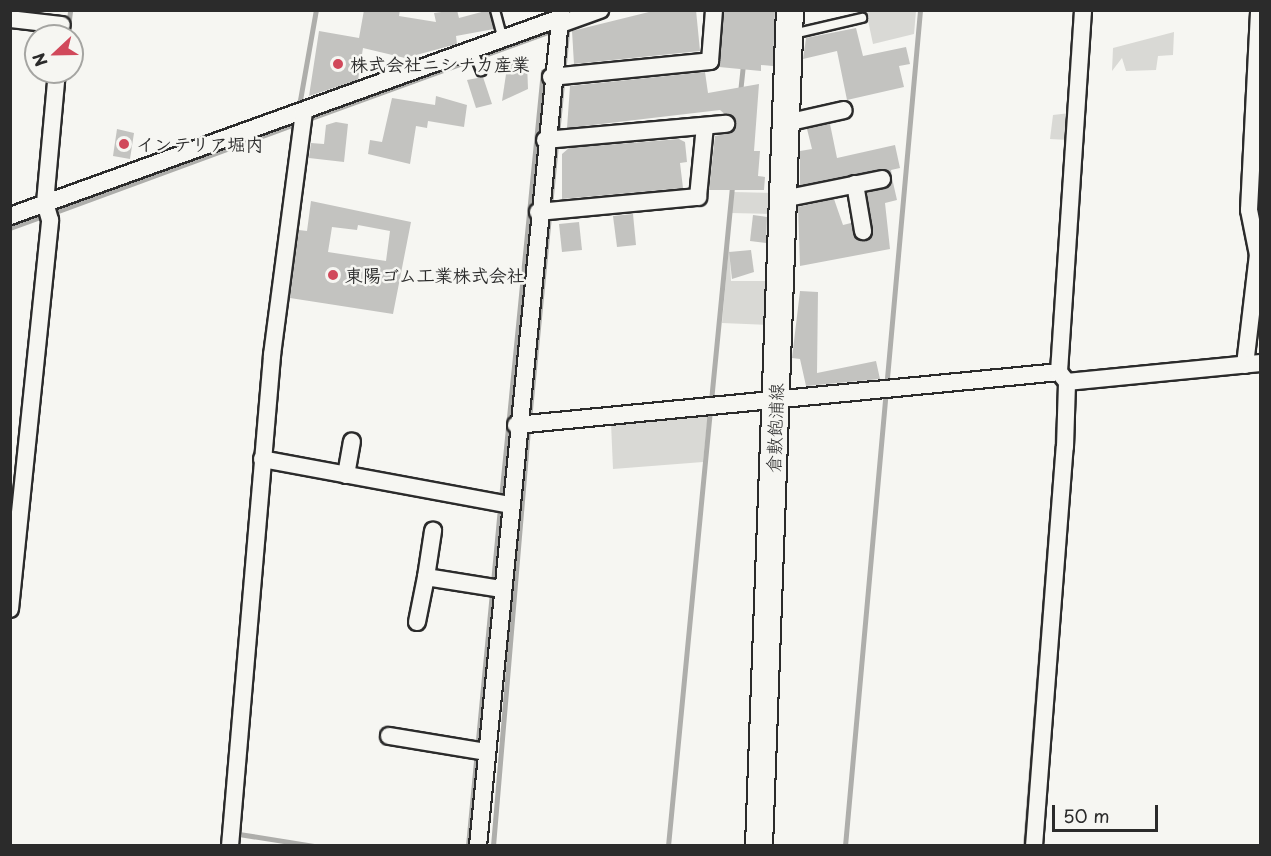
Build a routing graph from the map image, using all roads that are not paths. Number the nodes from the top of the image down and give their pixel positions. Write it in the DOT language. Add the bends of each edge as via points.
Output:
graph roads {
  1 [pos="495,10"];
  2 [pos="600,10"];
  3 [pos="714,10"];
  4 [pos="1083,10"];
  5 [pos="1259,10"];
  6 [pos="862,18"];
  7 [pos="10,19"];
  8 [pos="563,19"];
  9 [pos="790,23"];
  10 [pos="62,24"];
  11 [pos="503,40"];
  12 [pos="559,76"];
  13 [pos="56,84"];
  14 [pos="844,110"];
  15 [pos="300,117"];
  16 [pos="786,123"];
  17 [pos="726,124"];
  18 [pos="705,126"];
  19 [pos="554,141"];
  20 [pos="882,179"];
  21 [pos="855,184"];
  22 [pos="783,199"];
  23 [pos="48,211"];
  24 [pos="546,212"];
  25 [pos="10,216"];
  26 [pos="864,231"];
  27 [pos="1249,361"];
  28 [pos="1063,377"];
  29 [pos="776,399"];
  30 [pos="525,424"];
  31 [pos="352,442"];
  32 [pos="262,459"];
  33 [pos="346,476"];
  34 [pos="503,504"];
  35 [pos="433,531"];
  36 [pos="426,577"];
  37 [pos="496,588"];
  38 [pos="10,609"];
  39 [pos="417,622"];
  40 [pos="389,736"];
  41 [pos="481,751"];
  42 [pos="230,846"];
  43 [pos="478,846"];
  44 [pos="759,846"];
  45 [pos="1034,846"];
  1 -- 11 [label="lane"];
  2 -- 8 [label="street"];
  3 -- 12 [label="street" via="710,61"];
  4 -- 28 [label="street"];
  5 -- 27 [label="street" via="1250,210 1258,255"];
  6 -- 9 [label="lane"];
  7 -- 10 [label="street"];
  8 -- 11 [label="street"];
  8 -- 12 [label="street"];
  9 -- 16 [label="main road, 倉敷飽浦線"];
  11 -- 15 [label="street" via="477,60"];
  12 -- 19 [label="street"];
  13 -- 23 [label="street"];
  14 -- 16 [label="street"];
  15 -- 23 [label="street"];
  15 -- 32 [label="street"];
  16 -- 22 [label="main road, 倉敷飽浦線"];
  17 -- 18 [label="street"];
  18 -- 19 [label="street"];
  18 -- 24 [label="street" via="698,197"];
  19 -- 24 [label="street"];
  20 -- 21 [label="street"];
  21 -- 22 [label="street"];
  21 -- 26 [label="street"];
  22 -- 29 [label="main road, 倉敷飽浦線"];
  23 -- 25 [label="street"];
  23 -- 38 [label="street"];
  24 -- 30 [label="street"];
  27 -- 28 [label="street"];
  28 -- 29 [label="street" via="889,387"];
  28 -- 45 [label="street"];
  29 -- 30 [label="street"];
  29 -- 44 [label="main road, 倉敷飽浦線"];
  30 -- 34 [label="street"];
  31 -- 33 [label="street"];
  32 -- 33 [label="street"];
  32 -- 42 [label="street"];
  33 -- 34 [label="street"];
  34 -- 37 [label="street"];
  35 -- 36 [label="street"];
  36 -- 37 [label="street"];
  36 -- 39 [label="street"];
  37 -- 41 [label="street"];
  40 -- 41 [label="street"];
  41 -- 43 [label="street"];
}
